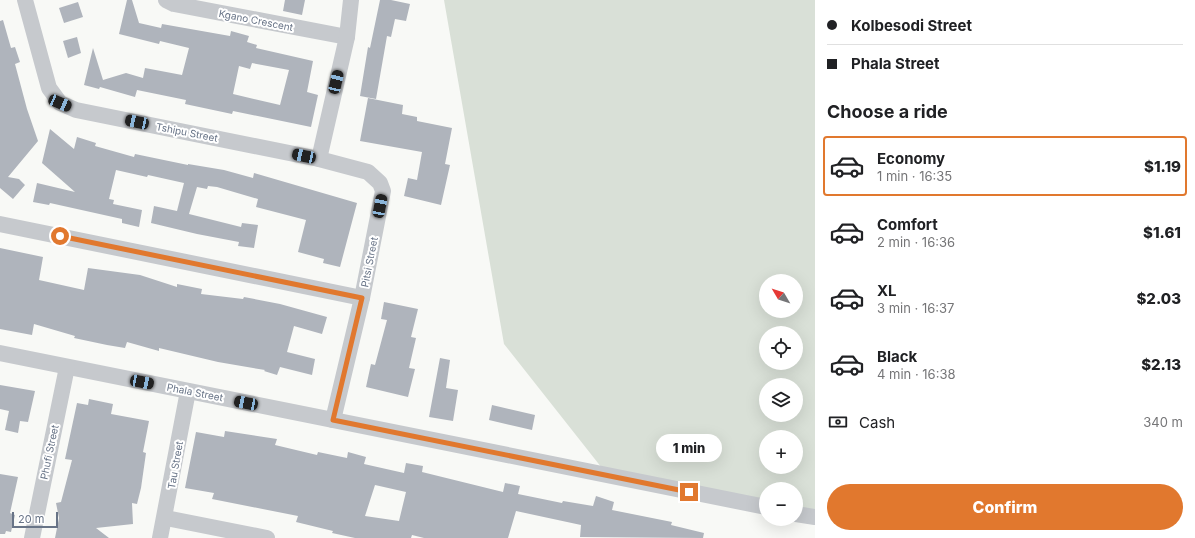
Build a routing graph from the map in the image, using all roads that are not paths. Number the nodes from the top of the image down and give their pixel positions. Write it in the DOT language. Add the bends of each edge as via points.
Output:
graph roads {
  1 [pos="25,0"];
  2 [pos="166,0"];
  3 [pos="352,0"];
  4 [pos="347,37"];
  5 [pos="319,159"];
  6 [pos="374,176"];
  7 [pos="0,224"];
  8 [pos="362,298"];
  9 [pos="0,353"];
  10 [pos="67,367"];
  11 [pos="188,391"];
  12 [pos="333,420"];
  13 [pos="759,507"];
  14 [pos="803,515"];
  15 [pos="815,517"];
  16 [pos="166,518"];
  17 [pos="32,538"];
  18 [pos="160,538"];
  19 [pos="267,538"];
  1 -- 5 [label="street, Tshipu Street" via="49,88 60,103 76,110"];
  2 -- 4 [label="street, Kgano Crescent" via="174,4"];
  3 -- 4 [label="street"];
  4 -- 5 [label="street"];
  5 -- 6 [label="street, Tshipu Street" via="368,172"];
  6 -- 8 [label="street, Pitsi Street" via="383,190"];
  7 -- 8 [label="street"];
  8 -- 12 [label="street, Pitsi Street"];
  9 -- 10 [label="street, Phala Street"];
  10 -- 11 [label="street, Phala Street"];
  10 -- 17 [label="street, Phufi Street"];
  11 -- 12 [label="street, Phala Street"];
  11 -- 16 [label="street, Tau Street"];
  12 -- 13 [label="street, Phala Street"];
  14 -- 15 [label="street"];
  16 -- 18 [label="street, Tau Street"];
  16 -- 19 [label="street"];
}
